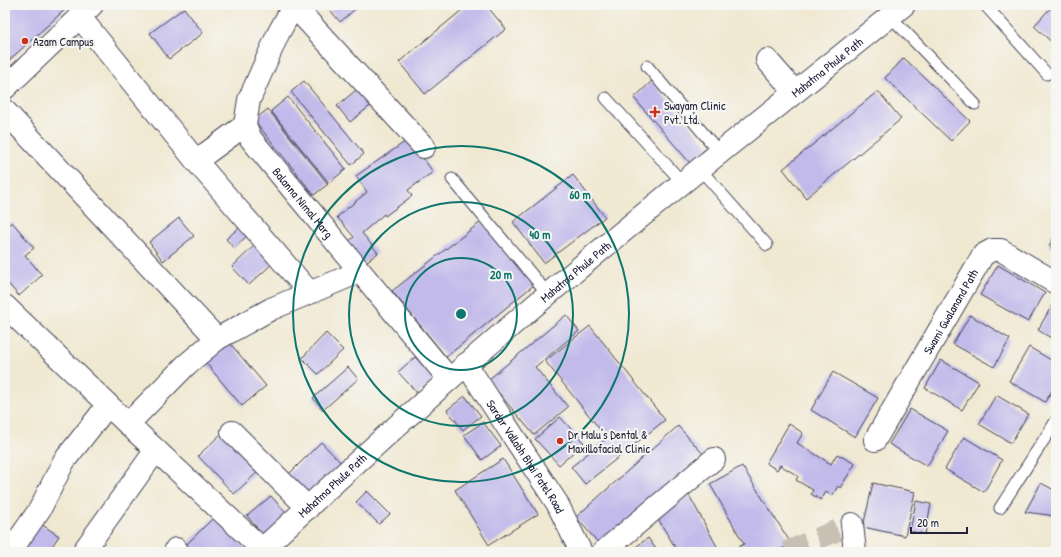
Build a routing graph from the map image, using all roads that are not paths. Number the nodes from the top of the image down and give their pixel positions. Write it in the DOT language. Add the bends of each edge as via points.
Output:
graph roads {
  1 [pos="294,5"];
  2 [pos="985,5"];
  3 [pos="897,10"];
  4 [pos="85,11"];
  5 [pos="767,60"];
  6 [pos="647,66"];
  7 [pos="1047,74"];
  8 [pos="5,88"];
  9 [pos="794,92"];
  10 [pos="606,98"];
  11 [pos="975,104"];
  12 [pos="5,111"];
  13 [pos="245,125"];
  14 [pos="424,147"];
  15 [pos="719,152"];
  16 [pos="196,161"];
  17 [pos="699,168"];
  18 [pos="452,179"];
  19 [pos="682,182"];
  20 [pos="767,245"];
  21 [pos="359,272"];
  22 [pos="1056,283"];
  23 [pos="310,293"];
  24 [pos="548,294"];
  25 [pos="5,306"];
  26 [pos="217,339"];
  27 [pos="466,364"];
  28 [pos="449,379"];
  29 [pos="108,405"];
  30 [pos="1056,421"];
  31 [pos="128,424"];
  32 [pos="232,432"];
  33 [pos="875,440"];
  34 [pos="156,450"];
  35 [pos="714,459"];
  36 [pos="308,508"];
  37 [pos="1000,508"];
  38 [pos="261,550"];
  39 [pos="10,552"];
  40 [pos="83,552"];
  41 [pos="581,552"];
  42 [pos="603,552"];
  1 -- 13 [label="street" via="248,100"];
  1 -- 14 [label="street"];
  2 -- 7 [label="lane"];
  3 -- 9 [label="street, Mahatma Phule Path"];
  3 -- 11 [label="lane"];
  4 -- 8 [label="street"];
  4 -- 16 [label="street"];
  5 -- 9 [label="street"];
  6 -- 15 [label="lane"];
  9 -- 15 [label="street, Mahatma Phule Path"];
  10 -- 19 [label="lane"];
  12 -- 26 [label="street"];
  13 -- 16 [label="street"];
  13 -- 21 [label="street, Balanna Nimal Marg" via="252,139"];
  15 -- 17 [label="street, Mahatma Phule Path"];
  16 -- 23 [label="street"];
  17 -- 19 [label="street, Mahatma Phule Path"];
  17 -- 20 [label="lane"];
  18 -- 24 [label="lane"];
  19 -- 24 [label="street, Mahatma Phule Path"];
  21 -- 23 [label="street"];
  21 -- 28 [label="street, Balanna Nimal Marg"];
  22 -- 33 [label="street, Swami Gwalanand Path" via="1001,250 992,250 983,255"];
  23 -- 26 [label="street" via="271,310"];
  24 -- 27 [label="street, Mahatma Phule Path"];
  25 -- 29 [label="street"];
  26 -- 31 [label="street" via="186,365"];
  27 -- 28 [label="street, Mahatma Phule Path"];
  27 -- 41 [label="street, Sardar Vallabh Bhai Patel Road" via="557,503"];
  28 -- 36 [label="street, Mahatma Phule Path"];
  29 -- 31 [label="street"];
  29 -- 39 [label="street" via="64,461 40,509"];
  30 -- 37 [label="lane"];
  31 -- 34 [label="street"];
  32 -- 36 [label="street"];
  34 -- 38 [label="street"];
  34 -- 40 [label="street"];
  35 -- 42 [label="street"];
  36 -- 38 [label="street, Mahatma Phule Path"];
}
